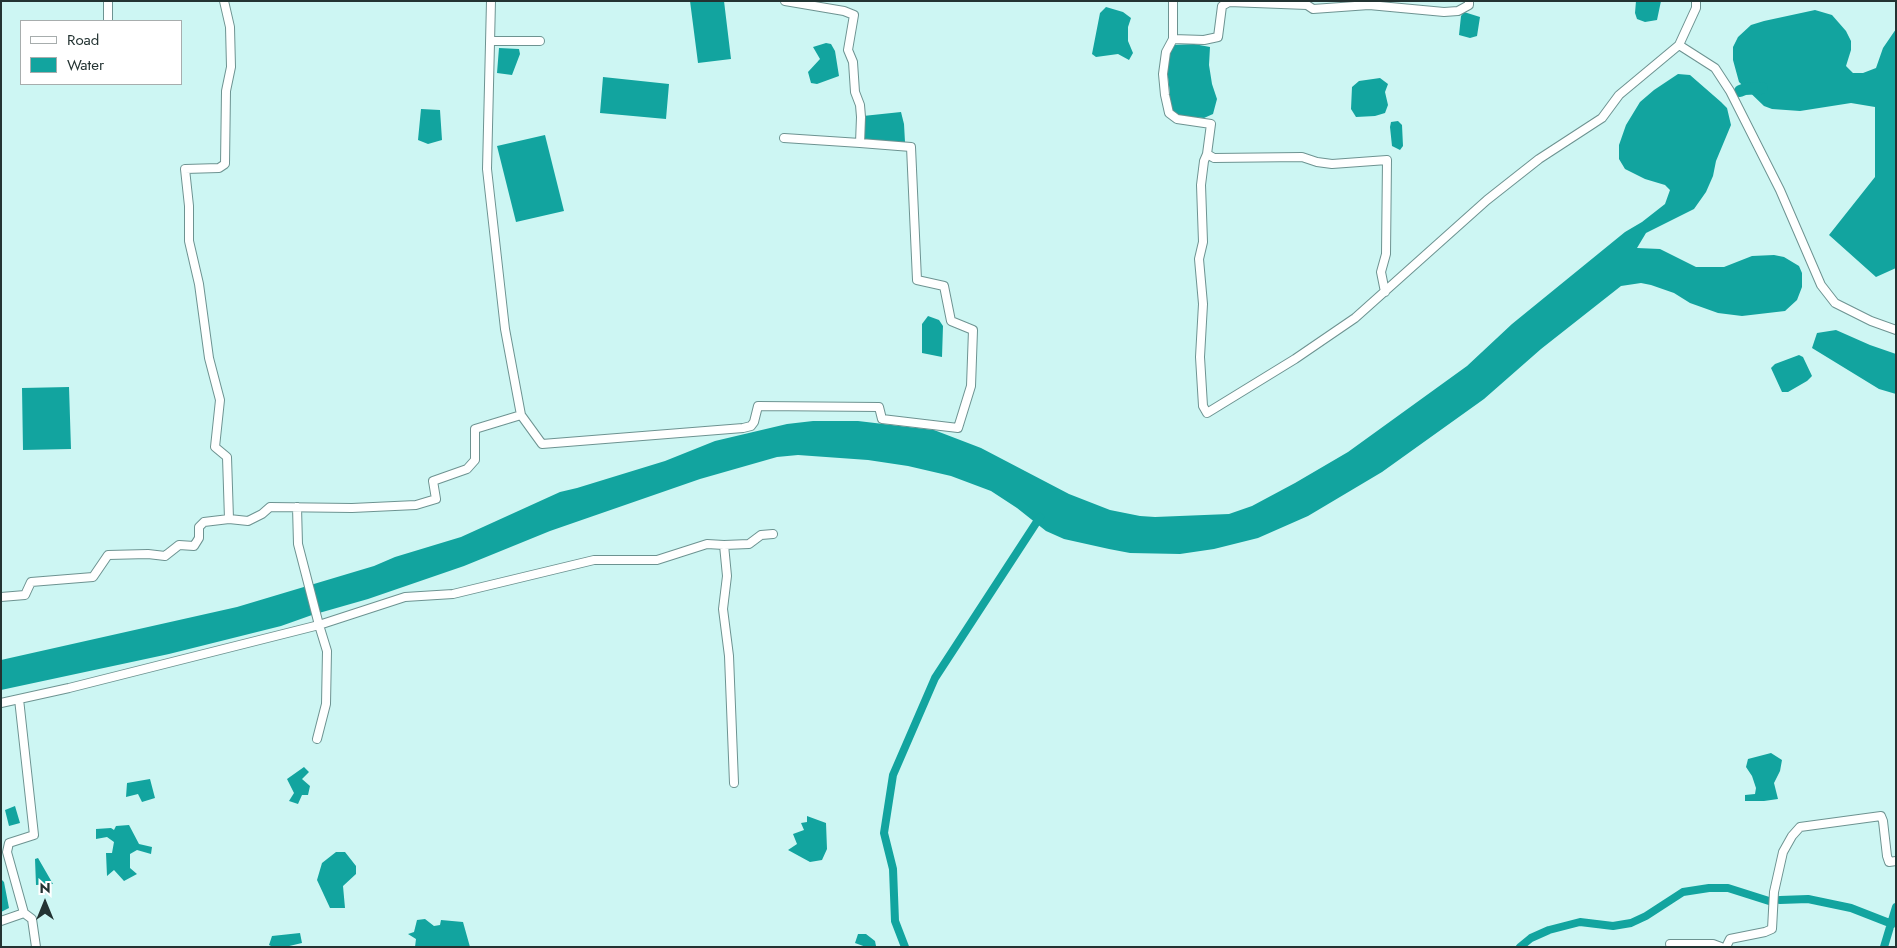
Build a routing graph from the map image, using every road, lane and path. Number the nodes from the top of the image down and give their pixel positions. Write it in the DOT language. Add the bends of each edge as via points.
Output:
graph roads {
  1 [pos="108,1"];
  2 [pos="224,1"];
  3 [pos="491,1"];
  4 [pos="785,1"];
  5 [pos="1173,1"];
  6 [pos="1469,1"];
  7 [pos="1696,1"];
  8 [pos="108,20"];
  9 [pos="1173,39"];
  10 [pos="490,41"];
  11 [pos="540,41"];
  12 [pos="1679,45"];
  13 [pos="784,138"];
  14 [pos="860,143"];
  15 [pos="1207,154"];
  16 [pos="1385,292"];
  17 [pos="1896,330"];
  18 [pos="522,416"];
  19 [pos="298,507"];
  20 [pos="229,518"];
  21 [pos="773,534"];
  22 [pos="724,544"];
  23 [pos="1,597"];
  24 [pos="318,622"];
  25 [pos="19,699"];
  26 [pos="1,703"];
  27 [pos="317,739"];
  28 [pos="734,783"];
  29 [pos="1896,861"];
  30 [pos="24,913"];
  31 [pos="1,921"];
  32 [pos="1670,944"];
  33 [pos="36,947"];
  34 [pos="1721,947"];
  35 [pos="1726,947"];
  1 -- 8 [label="street"];
  2 -- 20 [label="street" via="230,27 231,67 226,91 225,164 219,168 185,169 189,241 199,284 209,358 220,400 215,448 227,457"];
  3 -- 10 [label="street"];
  4 -- 14 [label="street" via="854,15 848,50 853,62 860,111"];
  5 -- 9 [label="street"];
  6 -- 9 [label="street" via="1469,5 1458,10 1444,12 1369,5 1313,9 1307,5 1229,2 1222,6 1218,37"];
  7 -- 12 [label="street" via="1696,8"];
  9 -- 15 [label="street" via="1166,52 1164,74 1169,113 1176,119 1211,124"];
  10 -- 11 [label="street"];
  10 -- 18 [label="street" via="487,169 505,328"];
  12 -- 16 [label="street" via="1619,95 1602,118 1539,159 1487,200"];
  12 -- 17 [label="street" via="1715,68 1730,91 1780,190 1820,285 1835,302 1871,322"];
  13 -- 14 [label="street"];
  14 -- 18 [label="street" via="911,147 917,280 944,286 951,322 973,330 971,386 958,428 882,419 879,407 758,406 754,422 743,428 542,444"];
  15 -- 16 [label="street" via="1214,158 1302,157 1332,164 1387,160 1386,254 1381,272"];
  15 -- 16 [label="street" via="1201,185 1203,242 1199,259 1203,304 1200,356 1207,413 1355,318"];
  18 -- 19 [label="street" via="476,429 476,460 468,469 433,481 436,499 416,505"];
  19 -- 20 [label="street" via="270,506 248,521"];
  19 -- 24 [label="street" via="298,544"];
  20 -- 23 [label="street" via="204,522 199,527 199,538 194,546 179,545 165,556 108,556 94,576 31,582 25,595"];
  21 -- 22 [label="street" via="760,535 749,544"];
  22 -- 24 [label="street" via="707,544 656,560 594,560 453,594 405,597"];
  22 -- 28 [label="street" via="727,576 724,610"];
  24 -- 25 [label="street"];
  24 -- 27 [label="street" via="327,651 327,678 326,704"];
  25 -- 26 [label="street"];
  25 -- 30 [label="street" via="34,836 9,844 7,852"];
  29 -- 35 [label="street" via="1890,862 1887,856 1881,816 1800,827 1783,852 1774,892 1772,929 1730,939"];
  30 -- 31 [label="street"];
  30 -- 33 [label="street" via="32,919"];
  32 -- 34 [label="street" via="1713,944"];
}
